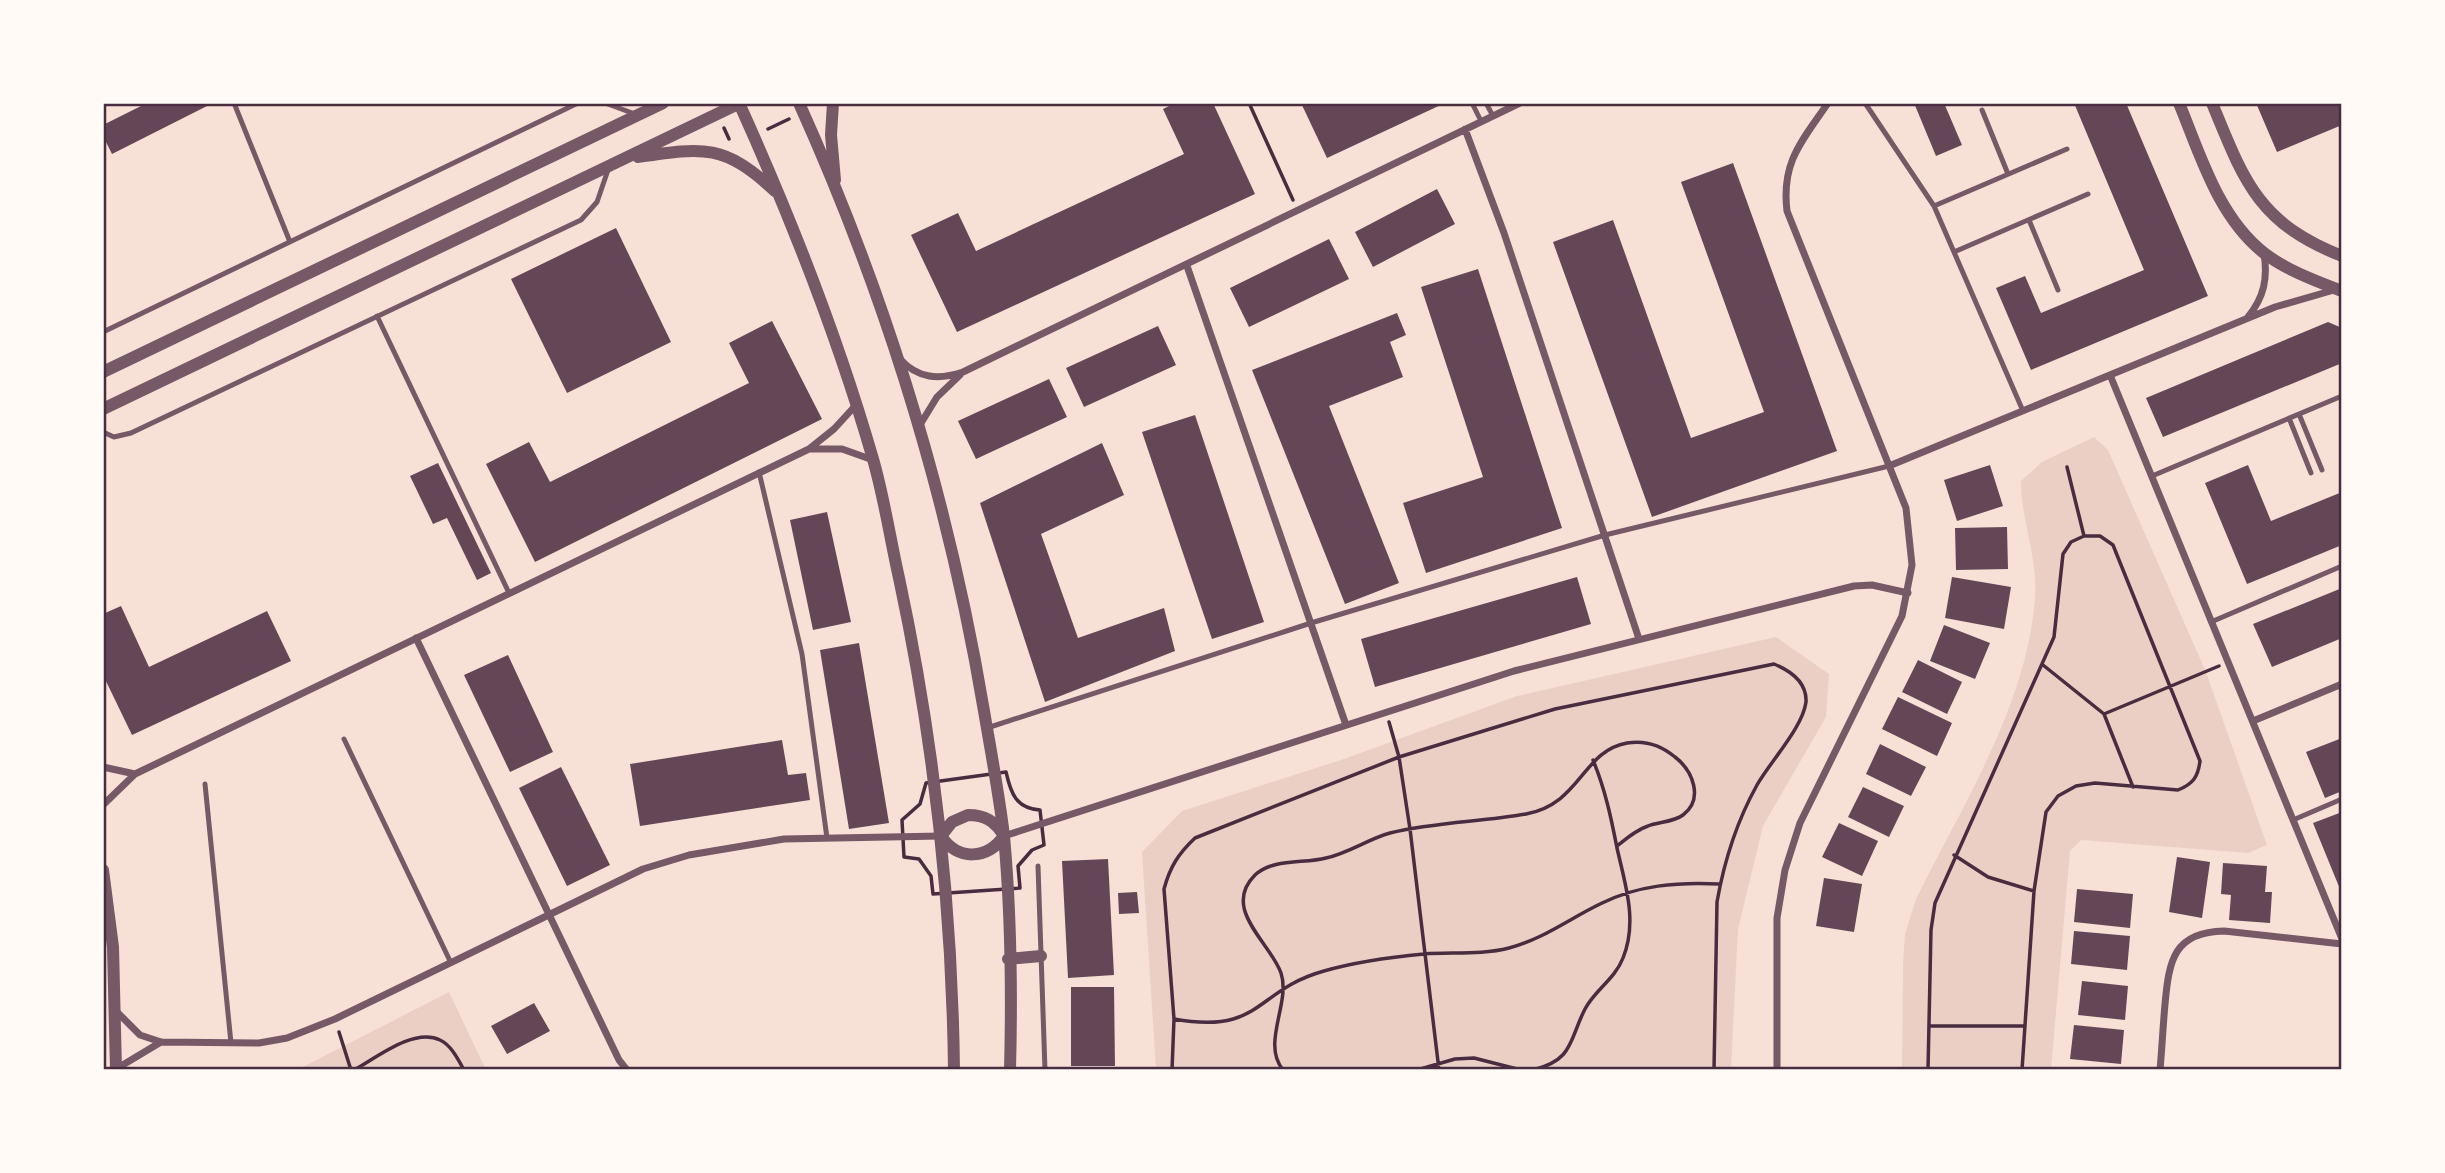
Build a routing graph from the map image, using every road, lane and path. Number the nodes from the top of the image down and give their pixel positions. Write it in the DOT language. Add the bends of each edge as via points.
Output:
graph roads {
  1 [pos="233,103"];
  2 [pos="578,103"];
  3 [pos="605,103"];
  4 [pos="663,103"];
  5 [pos="740,103"];
  6 [pos="833,103"];
  7 [pos="1249,103"];
  8 [pos="1472,103"];
  9 [pos="1486,103"];
  10 [pos="1520,103"];
  11 [pos="1828,103"];
  12 [pos="1865,103"];
  13 [pos="2179,103"];
  14 [pos="2212,103"];
  15 [pos="801,108"];
  16 [pos="1982,110"];
  17 [pos="638,115"];
  18 [pos="1493,116"];
  19 [pos="1481,121"];
  20 [pos="1465,129"];
  21 [pos="754,136"];
  22 [pos="729,139"];
  23 [pos="2067,149"];
  24 [pos="624,159"];
  25 [pos="609,166"];
  26 [pos="2008,174"];
  27 [pos="836,194"];
  28 [pos="2088,194"];
  29 [pos="781,196"];
  30 [pos="1934,206"];
  31 [pos="1298,211"];
  32 [pos="2029,220"];
  33 [pos="290,242"];
  34 [pos="1954,252"];
  35 [pos="2263,253"];
  36 [pos="2342,256"];
  37 [pos="1187,266"];
  38 [pos="2058,290"];
  39 [pos="2339,290"];
  40 [pos="377,316"];
  41 [pos="2245,320"];
  42 [pos="103,331"];
  43 [pos="895,355"];
  44 [pos="103,372"];
  45 [pos="963,372"];
  46 [pos="2110,375"];
  47 [pos="2342,396"];
  48 [pos="856,405"];
  49 [pos="103,409"];
  50 [pos="2023,411"];
  51 [pos="2299,414"];
  52 [pos="2289,418"];
  53 [pos="918,429"];
  54 [pos="103,432"];
  55 [pos="809,449"];
  56 [pos="874,461"];
  57 [pos="1889,466"];
  58 [pos="2067,467"];
  59 [pos="2322,470"];
  60 [pos="759,472"];
  61 [pos="2311,473"];
  62 [pos="2152,476"];
  63 [pos="1605,535"];
  64 [pos="2084,536"];
  65 [pos="2342,566"];
  66 [pos="509,593"];
  67 [pos="1908,593"];
  68 [pos="2211,622"];
  69 [pos="1311,623"];
  70 [pos="416,638"];
  71 [pos="1639,639"];
  72 [pos="2228,662"];
  73 [pos="2043,665"];
  74 [pos="2342,684"];
  75 [pos="2170,686"];
  76 [pos="1387,712"];
  77 [pos="2104,714"];
  78 [pos="2253,721"];
  79 [pos="1346,725"];
  80 [pos="987,728"];
  81 [pos="344,739"];
  82 [pos="1399,757"];
  83 [pos="1592,760"];
  84 [pos="103,767"];
  85 [pos="135,774"];
  86 [pos="995,774"];
  87 [pos="936,782"];
  88 [pos="205,785"];
  89 [pos="2133,787"];
  90 [pos="2342,799"];
  91 [pos="103,805"];
  92 [pos="2293,820"];
  93 [pos="1041,824"];
  94 [pos="1410,829"];
  95 [pos="941,836"];
  96 [pos="1003,836"];
  97 [pos="903,837"];
  98 [pos="827,838"];
  99 [pos="1617,846"];
  100 [pos="1954,855"];
  101 [pos="1038,866"];
  102 [pos="103,870"];
  103 [pos="1720,884"];
  104 [pos="1007,889"];
  105 [pos="2034,891"];
  106 [pos="1629,892"];
  107 [pos="947,893"];
  108 [pos="550,916"];
  109 [pos="2342,941"];
  110 [pos="1423,954"];
  111 [pos="1041,956"];
  112 [pos="1008,959"];
  113 [pos="452,964"];
  114 [pos="1284,988"];
  115 [pos="117,1011"];
  116 [pos="335,1019"];
  117 [pos="1174,1019"];
  118 [pos="1930,1026"];
  119 [pos="2025,1027"];
  120 [pos="161,1042"];
  121 [pos="230,1043"];
  122 [pos="1438,1063"];
  123 [pos="951,1067"];
  124 [pos="116,1069"];
  125 [pos="352,1070"];
  126 [pos="464,1070"];
  127 [pos="627,1070"];
  128 [pos="1010,1070"];
  129 [pos="1045,1070"];
  130 [pos="1172,1070"];
  131 [pos="1283,1070"];
  132 [pos="1417,1070"];
  133 [pos="1439,1070"];
  134 [pos="1521,1070"];
  135 [pos="1533,1070"];
  136 [pos="1714,1070"];
  137 [pos="1777,1070"];
  138 [pos="1928,1070"];
  139 [pos="2022,1070"];
  140 [pos="2160,1070"];
  1 -- 33 [label="lane"];
  2 -- 33 [label="lane"];
  3 -- 17 [label="lane"];
  4 -- 17 [label="street"];
  5 -- 21 [label="street"];
  5 -- 24 [label="street"];
  6 -- 27 [label="street"];
  7 -- 31 [label="path"];
  8 -- 19 [label="lane"];
  9 -- 18 [label="lane"];
  10 -- 18 [label="street"];
  11 -- 57 [label="street" via="1791,157 1786,175 1787,211"];
  12 -- 30 [label="lane"];
  13 -- 35 [label="street" via="2225,208"];
  14 -- 36 [label="street" via="2239,170 2256,197 2304,239"];
  15 -- 21 [label="path"];
  15 -- 27 [label="street"];
  16 -- 26 [label="lane"];
  17 -- 44 [label="street"];
  18 -- 19 [label="street"];
  19 -- 20 [label="street"];
  20 -- 31 [label="street"];
  20 -- 63 [label="street"];
  21 -- 22 [label="path"];
  21 -- 29 [label="street"];
  23 -- 26 [label="lane"];
  24 -- 25 [label="street"];
  24 -- 29 [label="street" via="680,151 718,153 752,170"];
  25 -- 40 [label="lane" via="597,202 581,220"];
  25 -- 49 [label="street"];
  26 -- 30 [label="lane"];
  27 -- 43 [label="street" via="871,279"];
  28 -- 32 [label="lane"];
  29 -- 48 [label="street"];
  30 -- 34 [label="lane"];
  31 -- 37 [label="street"];
  32 -- 34 [label="lane"];
  32 -- 38 [label="lane"];
  33 -- 42 [label="lane"];
  34 -- 50 [label="lane"];
  35 -- 39 [label="street"];
  35 -- 41 [label="street" via="2264,289"];
  37 -- 45 [label="street"];
  37 -- 69 [label="street"];
  39 -- 41 [label="street"];
  40 -- 54 [label="lane" via="131,433 114,437"];
  40 -- 66 [label="lane"];
  41 -- 46 [label="street"];
  43 -- 45 [label="street" via="926,376 945,378"];
  43 -- 53 [label="street"];
  45 -- 53 [label="street" via="937,397"];
  46 -- 50 [label="street"];
  46 -- 62 [label="street"];
  47 -- 51 [label="lane"];
  48 -- 55 [label="street"];
  48 -- 56 [label="street"];
  50 -- 57 [label="street"];
  51 -- 52 [label="lane"];
  51 -- 59 [label="lane"];
  52 -- 61 [label="lane"];
  52 -- 62 [label="lane"];
  53 -- 80 [label="street" via="959,580"];
  55 -- 56 [label="street" via="842,449"];
  55 -- 60 [label="street"];
  56 -- 87 [label="street" via="919,673"];
  57 -- 63 [label="lane"];
  57 -- 67 [label="street" via="1912,536"];
  58 -- 64 [label="path"];
  60 -- 66 [label="street"];
  60 -- 98 [label="lane" via="802,654"];
  62 -- 68 [label="street"];
  63 -- 69 [label="lane"];
  63 -- 71 [label="street"];
  64 -- 73 [label="path" via="2071,542 2063,554 2054,637"];
  64 -- 75 [label="path" via="2100,536 2113,545"];
  65 -- 68 [label="lane"];
  66 -- 70 [label="street"];
  67 -- 71 [label="street" via="1854,586"];
  67 -- 137 [label="street" via="1892,637 1800,823 1785,870 1777,918"];
  68 -- 72 [label="street"];
  69 -- 79 [label="street"];
  69 -- 80 [label="lane"];
  70 -- 85 [label="street"];
  70 -- 108 [label="street"];
  71 -- 76 [label="street" via="1514,671"];
  72 -- 75 [label="path"];
  72 -- 78 [label="street"];
  73 -- 77 [label="path"];
  73 -- 100 [label="path"];
  74 -- 78 [label="street"];
  75 -- 77 [label="path"];
  75 -- 89 [label="path" via="2200,761 2198,774 2190,785 2178,790"];
  76 -- 79 [label="street"];
  76 -- 82 [label="path"];
  77 -- 89 [label="path"];
  78 -- 92 [label="street"];
  79 -- 93 [label="street"];
  80 -- 86 [label="street"];
  81 -- 113 [label="lane"];
  82 -- 94 [label="path"];
  82 -- 103 [label="path" via="1555,709 1758,665 1790,670 1801,682 1806,698 1804,715 1756,786"];
  82 -- 117 [label="path" via="1195,838 1180,852 1164,889"];
  83 -- 94 [label="path" via="1582,779 1550,806 1529,813"];
  83 -- 99 [label="path" via="1613,818"];
  83 -- 99 [label="path" via="1618,746 1647,743 1665,748 1681,761 1696,791 1692,806 1681,817 1648,826"];
  84 -- 85 [label="street"];
  85 -- 91 [label="street"];
  86 -- 87 [label="path"];
  86 -- 93 [label="path" via="1006,772 1012,795 1026,809 1040,810"];
  86 -- 96 [label="street"];
  87 -- 95 [label="street"];
  87 -- 97 [label="path" via="926,783 920,804 902,820"];
  88 -- 121 [label="lane"];
  89 -- 105 [label="path" via="2095,783 2058,796 2046,812 2041,831"];
  90 -- 92 [label="lane"];
  92 -- 109 [label="street"];
  93 -- 96 [label="street"];
  93 -- 104 [label="path" via="1044,845 1032,850 1018,866 1020,888"];
  94 -- 110 [label="path"];
  94 -- 114 [label="path" via="1326,858 1269,867 1255,876 1243,905 1247,922 1275,960"];
  95 -- 96 [label="street" via="955,850 973,855 991,850"];
  95 -- 96 [label="street" via="952,822 976,815 993,822"];
  95 -- 97 [label="street"];
  95 -- 107 [label="street"];
  96 -- 104 [label="street"];
  97 -- 98 [label="street"];
  97 -- 107 [label="path" via="904,858 919,859 931,876 933,894"];
  98 -- 108 [label="street" via="736,845 689,855 643,869"];
  99 -- 106 [label="path"];
  100 -- 105 [label="path" via="1989,877"];
  100 -- 118 [label="path" via="1935,903 1931,930"];
  101 -- 111 [label="lane"];
  102 -- 115 [label="street"];
  103 -- 106 [label="path" via="1690,883"];
  103 -- 136 [label="path"];
  104 -- 107 [label="path"];
  104 -- 112 [label="street"];
  105 -- 119 [label="path"];
  106 -- 110 [label="path" via="1532,941 1482,952"];
  106 -- 135 [label="path" via="1629,937 1623,958 1612,978 1586,1005 1565,1054 1549,1066"];
  107 -- 123 [label="street" via="953,975"];
  108 -- 113 [label="street"];
  108 -- 127 [label="street"];
  109 -- 140 [label="street" via="2224,931 2190,938 2169,966"];
  110 -- 114 [label="path" via="1326,970"];
  110 -- 122 [label="path"];
  111 -- 112 [label="street"];
  111 -- 129 [label="lane"];
  112 -- 128 [label="street"];
  113 -- 116 [label="street"];
  114 -- 117 [label="path" via="1249,1015 1233,1021 1216,1024"];
  114 -- 131 [label="path" via="1274,1047"];
  115 -- 120 [label="street" via="140,1035"];
  115 -- 124 [label="street"];
  116 -- 121 [label="street" via="287,1038"];
  116 -- 125 [label="path"];
  117 -- 130 [label="path"];
  118 -- 119 [label="path"];
  118 -- 138 [label="path"];
  119 -- 139 [label="path"];
  120 -- 121 [label="street"];
  120 -- 124 [label="street"];
  122 -- 132 [label="path"];
  122 -- 133 [label="path"];
  122 -- 134 [label="path" via="1474,1058"];
  125 -- 126 [label="path" via="416,1038 429,1037 452,1049"];
}
